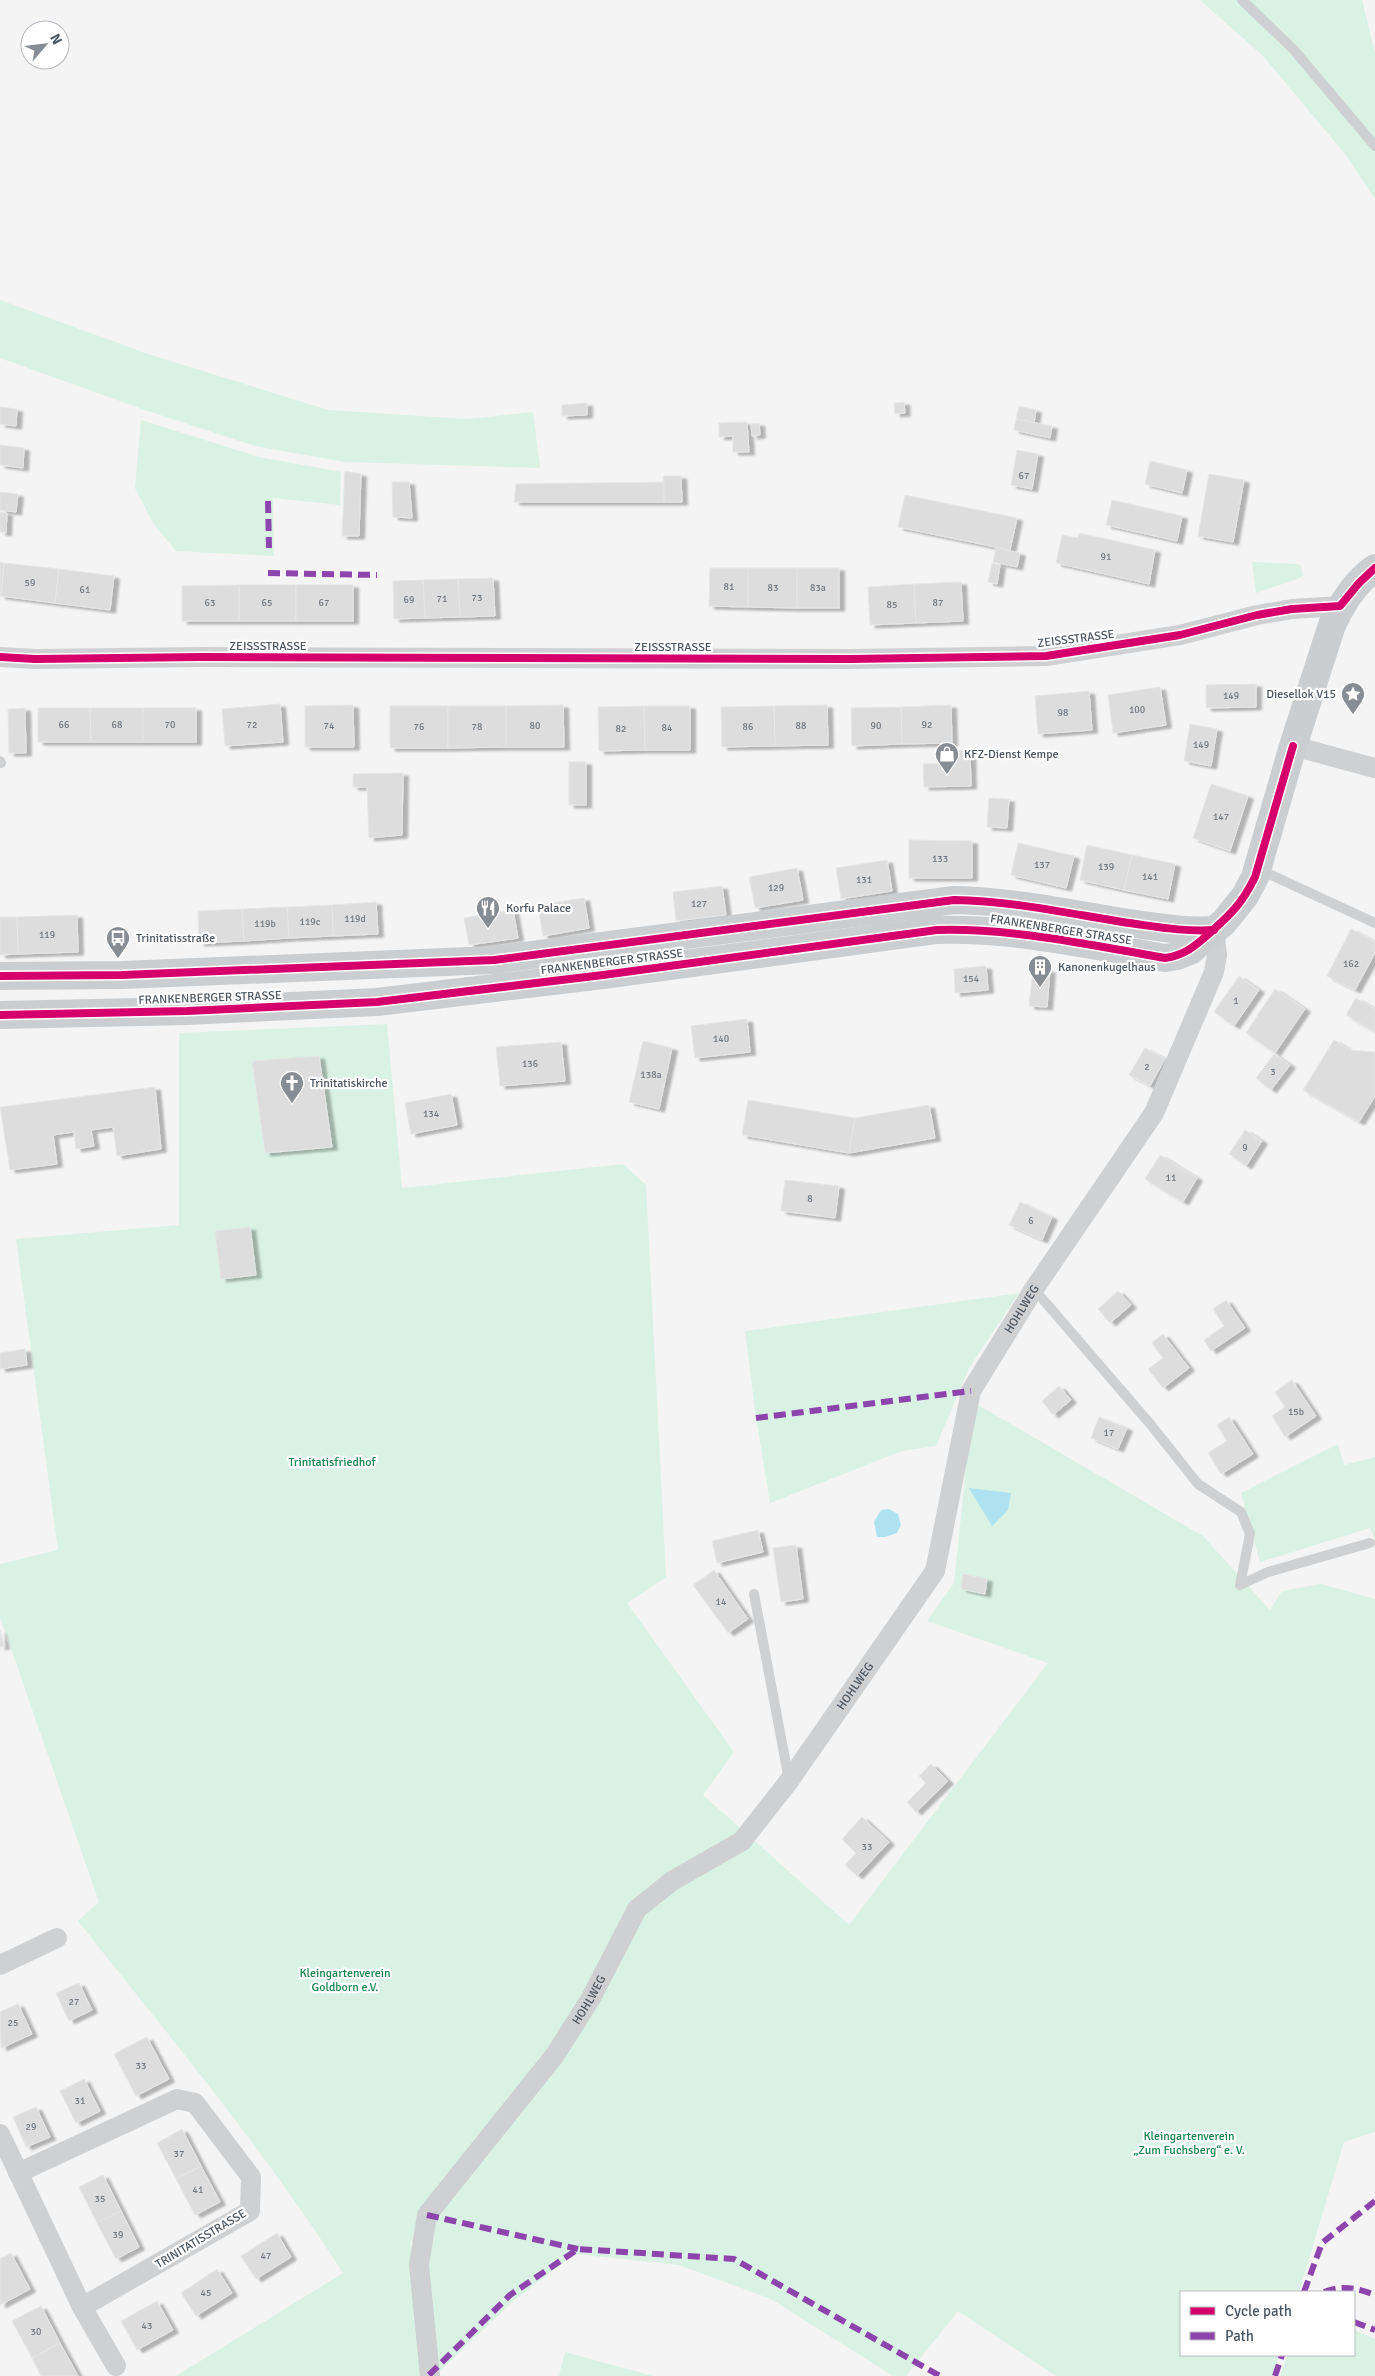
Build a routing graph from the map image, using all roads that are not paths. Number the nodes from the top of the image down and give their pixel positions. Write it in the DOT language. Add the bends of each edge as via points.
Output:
graph roads {
  1 [pos="1242,0"];
  2 [pos="1375,146"];
  3 [pos="1375,568"];
  4 [pos="1340,606"];
  5 [pos="0,657"];
  6 [pos="1293,746"];
  7 [pos="1375,768"];
  8 [pos="1258,869"];
  9 [pos="1375,923"];
  10 [pos="1214,930"];
  11 [pos="0,976"];
  12 [pos="0,1015"];
  13 [pos="1034,1289"];
  14 [pos="1370,1542"];
  15 [pos="754,1594"];
  16 [pos="789,1781"];
  17 [pos="57,1938"];
  18 [pos="0,1964"];
  19 [pos="0,2134"];
  20 [pos="18,2173"];
  21 [pos="82,2307"];
  22 [pos="116,2366"];
  23 [pos="430,2376"];
  1 -- 2 [label="lane" via="1294,50"];
  3 -- 4 [label="main road, FRANKENBERGER STRASSE"];
  4 -- 5 [label="street, ZEISSSTRASSE" via="1292,609 1180,635 1046,656 849,659"];
  4 -- 6 [label="main road, FRANKENBERGER STRASSE" via="1325,642"];
  6 -- 7 [label="street"];
  6 -- 8 [label="main road, FRANKENBERGER STRASSE"];
  8 -- 9 [label="lane"];
  8 -- 10 [label="main road, FRANKENBERGER STRASSE" via="1235,911"];
  10 -- 11 [label="main road, FRANKENBERGER STRASSE" via="1161,927 994,900 954,900 494,960"];
  10 -- 12 [label="main road, FRANKENBERGER STRASSE" via="1190,951 1165,958 1014,933 976,929 937,930 603,975 370,1002 187,1011"];
  10 -- 13 [label="street, HOHLWEG" via="1217,955 1214,972 1154,1113"];
  13 -- 14 [label="lane" via="1198,1484 1241,1512 1250,1534 1240,1586 1268,1572"];
  13 -- 16 [label="street, HOHLWEG" via="971,1390 935,1571"];
  15 -- 16 [label="lane"];
  16 -- 23 [label="street, HOHLWEG" via="742,1841 672,1881 637,1909 591,1998 555,2056 427,2214 419,2265"];
  17 -- 18 [label="street"];
  19 -- 20 [label="street"];
  20 -- 21 [label="street"];
  20 -- 21 [label="street, TRINITATISSTRASSE" via="177,2099 195,2103 251,2177 250,2211"];
  21 -- 22 [label="street"];
}
